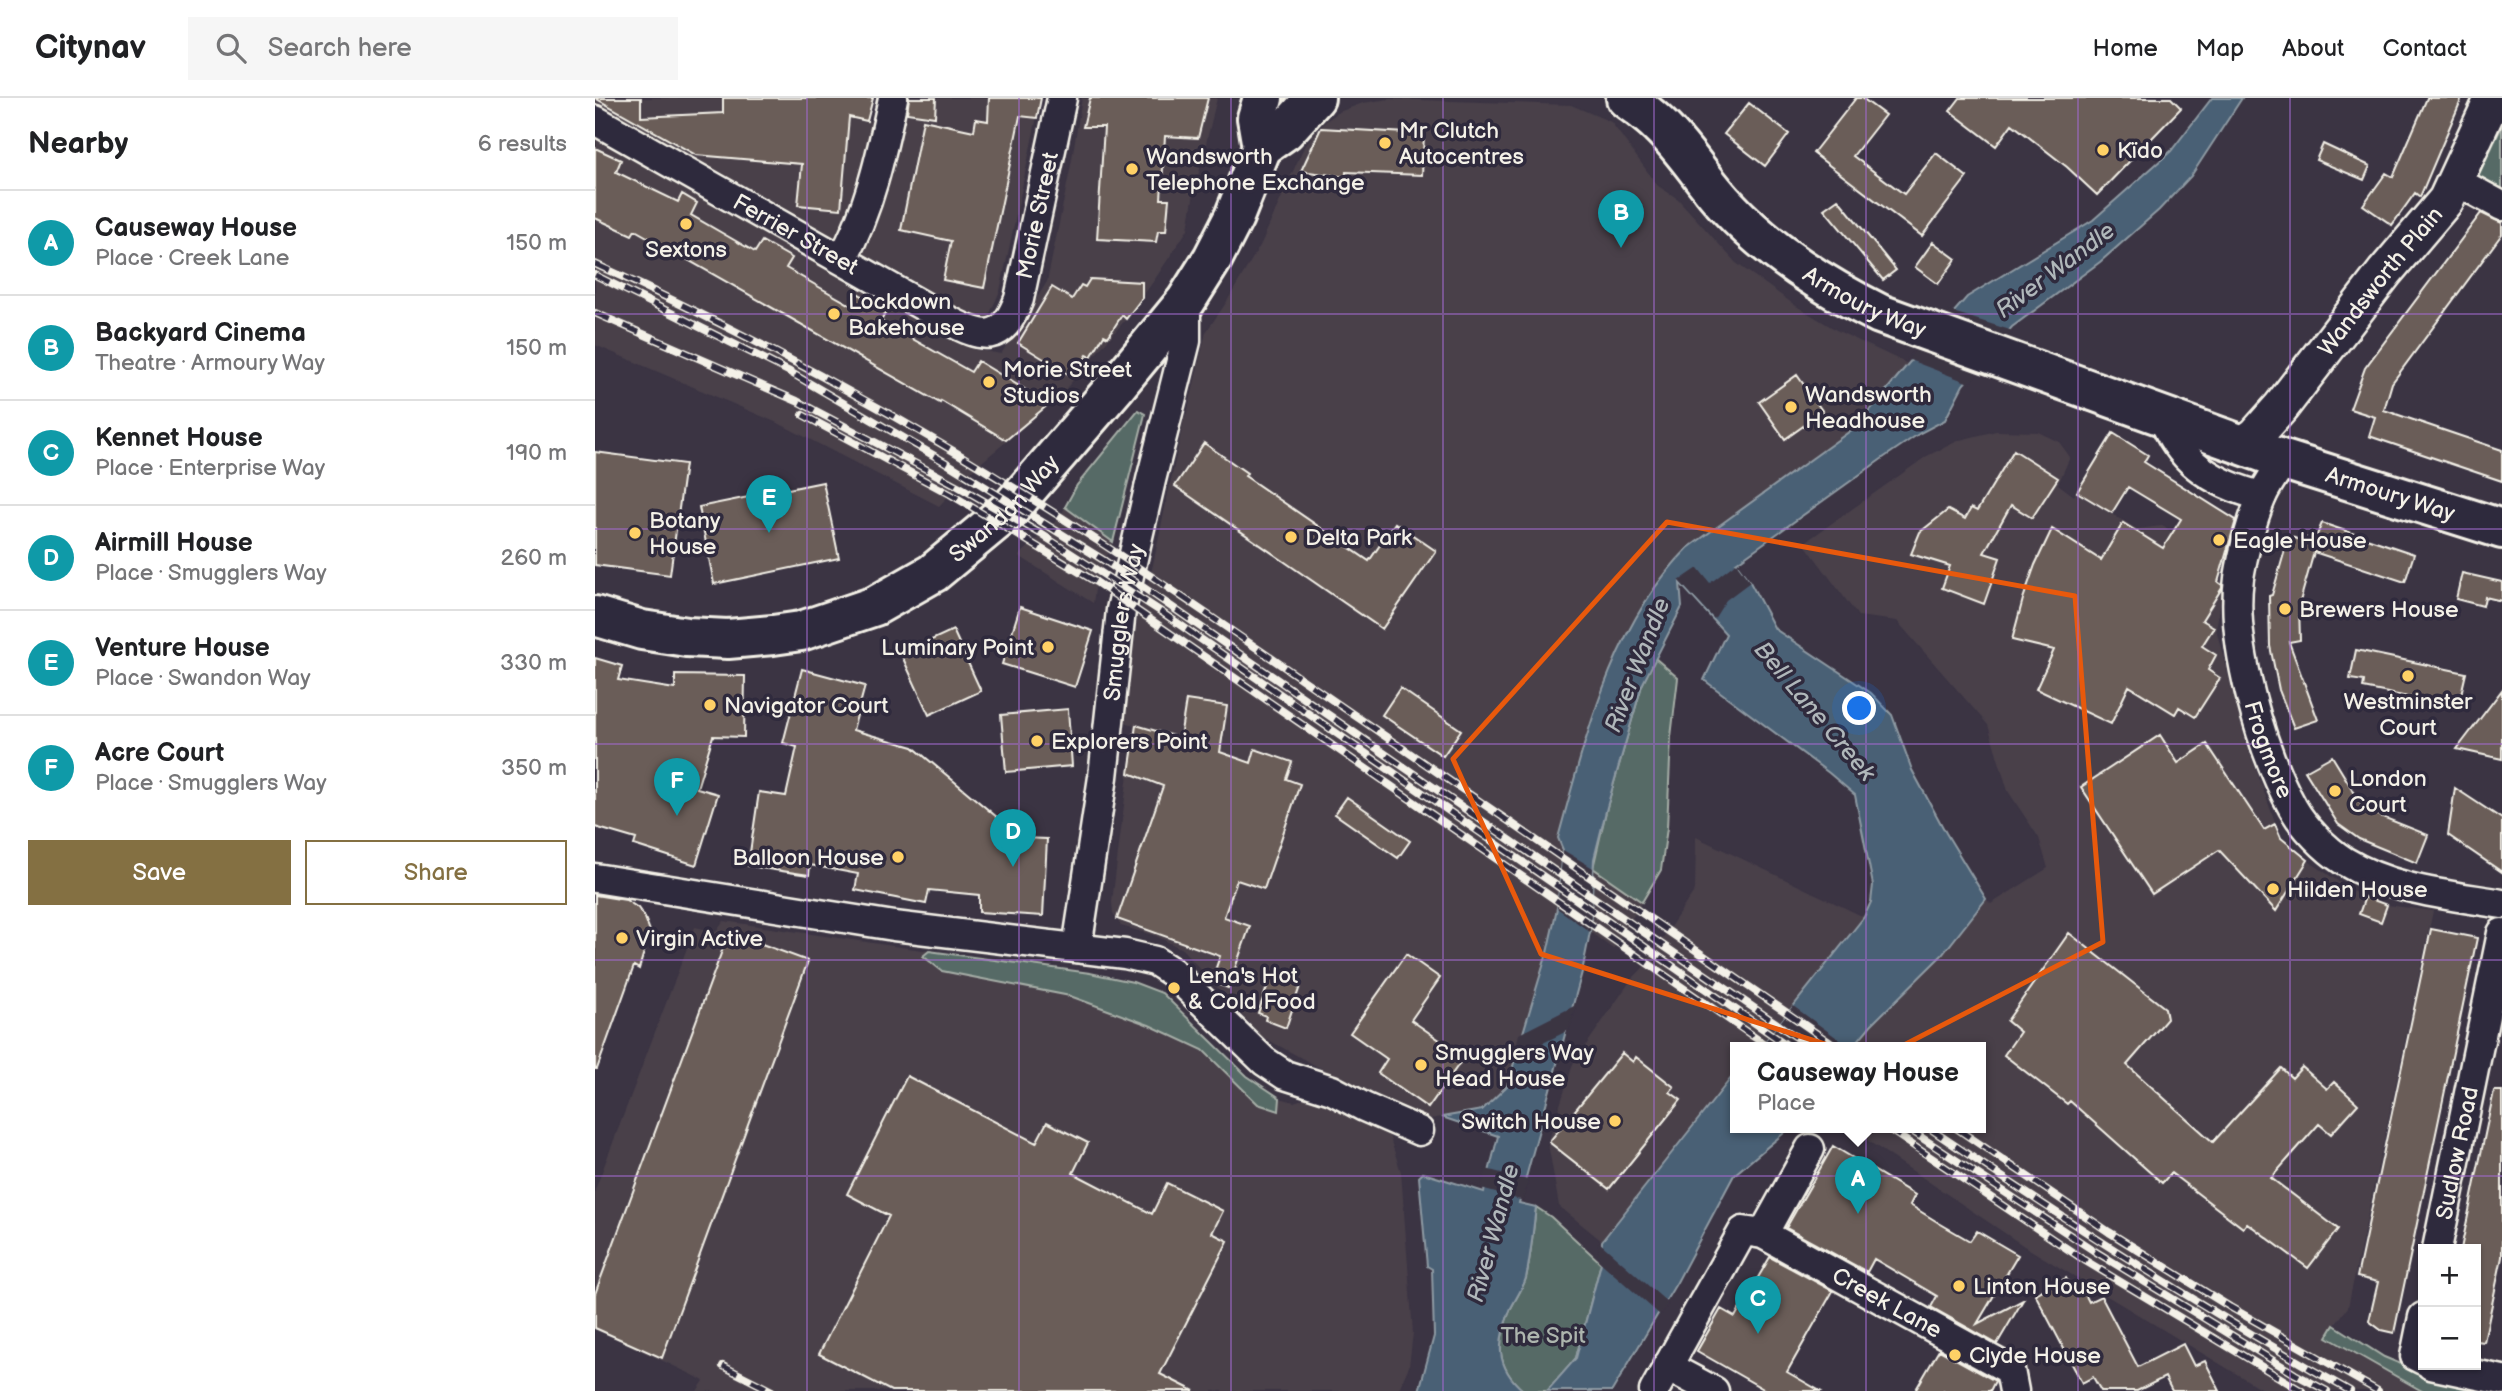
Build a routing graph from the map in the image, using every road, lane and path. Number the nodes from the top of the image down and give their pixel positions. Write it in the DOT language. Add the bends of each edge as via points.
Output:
graph roads {
  1 [pos="893,98"];
  2 [pos="1062,98"];
  3 [pos="1263,98"];
  4 [pos="1315,98"];
  5 [pos="1626,98"];
  6 [pos="2493,98"];
  7 [pos="1660,112"];
  8 [pos="595,120"];
  9 [pos="1262,147"];
  10 [pos="2456,181"];
  11 [pos="2502,206"];
  12 [pos="842,259"];
  13 [pos="1186,301"];
  14 [pos="1001,329"];
  15 [pos="2162,417"];
  16 [pos="2242,445"];
  17 [pos="2284,460"];
  18 [pos="2262,496"];
  19 [pos="2502,529"];
  20 [pos="595,616"];
  21 [pos="595,877"];
  22 [pos="2502,904"];
  23 [pos="2502,933"];
  24 [pos="1077,948"];
  25 [pos="1419,1131"];
  26 [pos="1810,1149"];
  27 [pos="1753,1233"];
  28 [pos="2438,1244"];
  29 [pos="1667,1366"];
  30 [pos="2462,1370"];
  31 [pos="2502,1380"];
  32 [pos="1654,1391"];
  33 [pos="1714,1391"];
  34 [pos="2014,1391"];
  1 -- 12 [label="street" via="871,187"];
  2 -- 14 [label="street, Morie Street" via="1024,282 1015,310"];
  3 -- 9 [label="highway, Swandon Way" via="1257,118"];
  4 -- 9 [label="highway" via="1285,131"];
  5 -- 7 [label="highway, Armoury Way"];
  6 -- 10 [label="main road, Wandsworth Plain"];
  7 -- 15 [label="highway, Armoury Way" via="1728,207 1757,235 1838,293 1929,332"];
  8 -- 12 [label="street, Ferrier Street"];
  9 -- 13 [label="highway, Swandon Way" via="1234,217"];
  10 -- 11 [label="street"];
  10 -- 16 [label="main road, Wandsworth Plain" via="2281,407"];
  12 -- 14 [label="street, Ferrier Street" via="969,331 985,335"];
  13 -- 20 [label="highway, Swandon Way" via="1009,510 933,573 875,606 801,631 728,639 642,630"];
  13 -- 24 [label="street, Smugglers Way" via="1186,341 1121,610 1103,776"];
  15 -- 16 [label="highway, Armoury Way"];
  15 -- 18 [label="street" via="2187,460 2231,487"];
  16 -- 17 [label="highway, Armoury Way"];
  17 -- 18 [label="street, Frogmore"];
  17 -- 19 [label="highway, Armoury Way"];
  18 -- 22 [label="street, Frogmore" via="2239,577 2240,639 2252,702 2294,809 2314,835 2343,860 2377,877"];
  21 -- 24 [label="street" via="881,924"];
  23 -- 28 [label="street, Sudlow Road"];
  24 -- 25 [label="street" via="1155,961 1285,1075 1332,1090"];
  26 -- 27 [label="street"];
  27 -- 29 [label="street"];
  27 -- 34 [label="street, Creek Lane" via="2010,1370"];
  29 -- 32 [label="street"];
  29 -- 33 [label="street"];
  30 -- 31 [label="street"];
}
